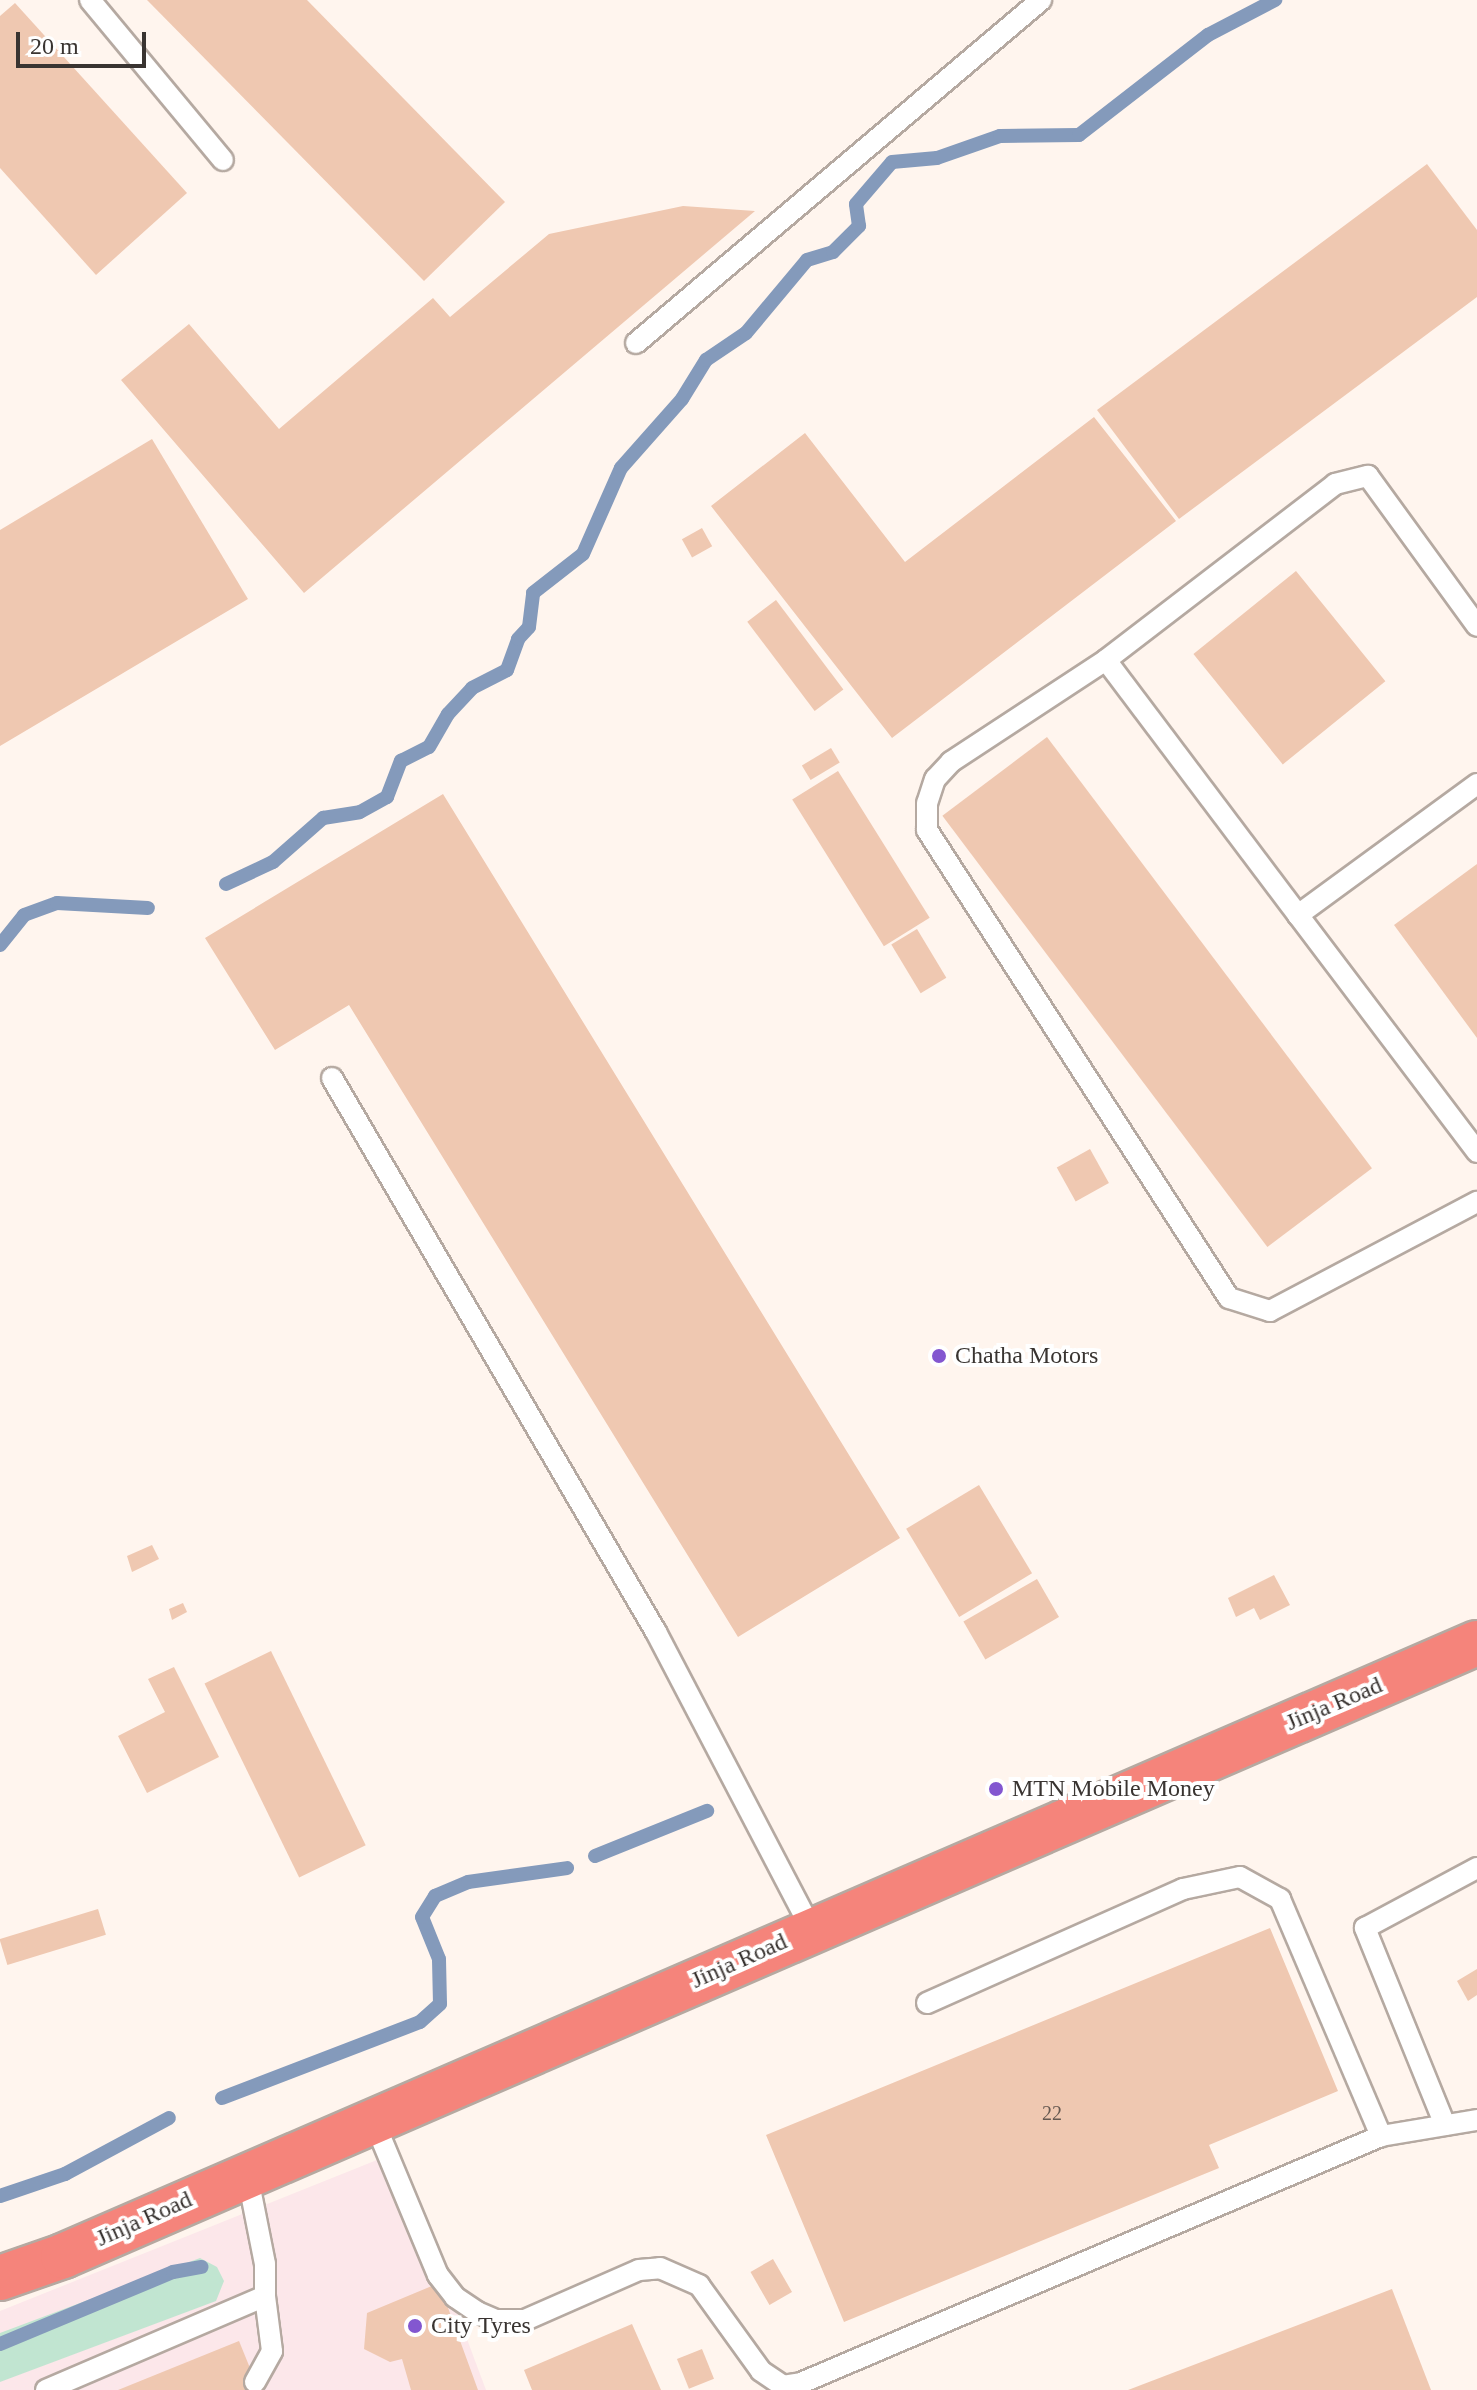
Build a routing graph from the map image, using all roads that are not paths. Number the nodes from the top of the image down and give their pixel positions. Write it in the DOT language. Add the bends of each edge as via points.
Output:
graph roads {
  1 [pos="90,0"];
  2 [pos="1041,0"];
  3 [pos="223,160"];
  4 [pos="636,343"];
  5 [pos="1477,626"];
  6 [pos="1106,660"];
  7 [pos="1477,784"];
  8 [pos="1298,915"];
  9 [pos="332,1078"];
  10 [pos="1477,1152"];
  11 [pos="1477,1202"];
  12 [pos="1477,1643"];
  13 [pos="1477,1868"];
  14 [pos="811,1929"];
  15 [pos="927,2003"];
  16 [pos="373,2119"];
  17 [pos="1477,2120"];
  18 [pos="1445,2125"];
  19 [pos="1381,2136"];
  20 [pos="247,2173"];
  21 [pos="0,2278"];
  22 [pos="265,2296"];
  23 [pos="255,2382"];
  24 [pos="46,2390"];
  1 -- 3 [label="lane"];
  2 -- 4 [label="lane"];
  5 -- 6 [label="lane" via="1368,476 1335,484"];
  6 -- 8 [label="lane"];
  6 -- 11 [label="lane" via="951,762 935,779 927,803 927,830 1229,1298 1270,1311"];
  7 -- 8 [label="lane"];
  8 -- 10 [label="lane"];
  9 -- 14 [label="lane" via="656,1632"];
  12 -- 14 [label="highway, Jinja Road"];
  13 -- 18 [label="lane" via="1365,1928"];
  14 -- 16 [label="highway, Jinja Road"];
  15 -- 19 [label="lane" via="1183,1889 1240,1877 1280,1899"];
  16 -- 19 [label="lane" via="438,2275 477,2312 496,2320 525,2320 639,2270 660,2268 699,2285 761,2371 783,2386 801,2383"];
  16 -- 20 [label="highway, Jinja Road"];
  17 -- 18 [label="lane"];
  18 -- 19 [label="lane"];
  20 -- 21 [label="highway, Jinja Road" via="63,2256"];
  20 -- 22 [label="lane" via="265,2264"];
  22 -- 23 [label="lane" via="272,2351"];
  22 -- 24 [label="lane"];
}
